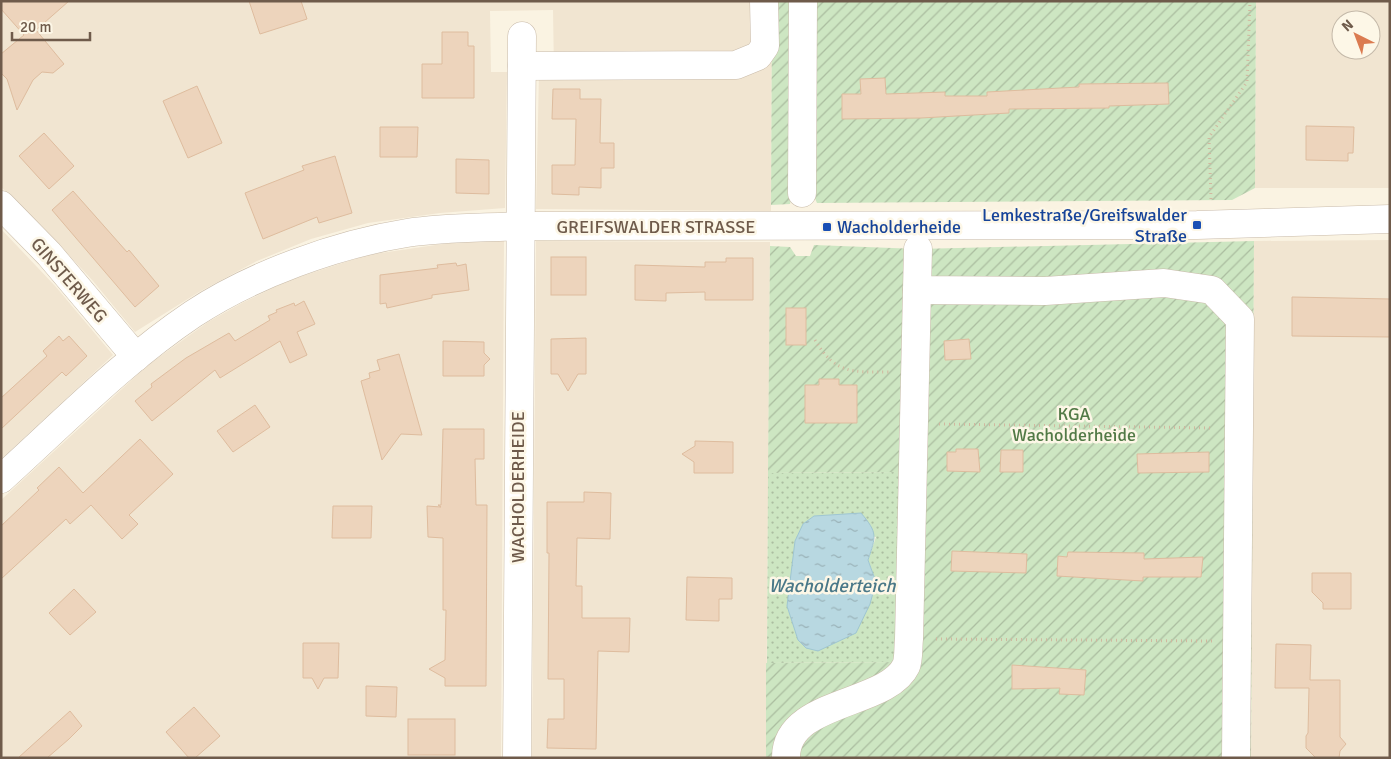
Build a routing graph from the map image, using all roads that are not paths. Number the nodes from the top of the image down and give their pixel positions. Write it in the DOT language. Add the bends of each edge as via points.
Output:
graph roads {
  1 [pos="764,1"];
  2 [pos="803,1"];
  3 [pos="522,36"];
  4 [pos="522,66"];
  5 [pos="802,193"];
  6 [pos="1,205"];
  7 [pos="1390,219"];
  8 [pos="520,226"];
  9 [pos="918,249"];
  10 [pos="917,290"];
  11 [pos="136,357"];
  12 [pos="1,480"];
  13 [pos="516,758"];
  14 [pos="786,758"];
  15 [pos="1236,758"];
  1 -- 4 [label="street" via="764,46 758,56 736,65"];
  2 -- 5 [label="street"];
  3 -- 4 [label="street, WACHOLDERHEIDE"];
  4 -- 8 [label="street, WACHOLDERHEIDE"];
  6 -- 11 [label="street, GINSTERWEG" via="49,254"];
  7 -- 8 [label="street, GREIFSWALDER STRASSE" via="1187,225"];
  8 -- 11 [label="street, GREIFSWALDER STRASSE" via="407,233 318,256 259,278 194,314"];
  8 -- 13 [label="street, WACHOLDERHEIDE"];
  9 -- 10 [label="street"];
  10 -- 14 [label="street" via="906,666 892,682 813,716 798,728 786,748"];
  10 -- 15 [label="street" via="1045,291 1164,283 1212,290 1240,319"];
  11 -- 12 [label="street, GREIFSWALDER STRASSE"];
}
